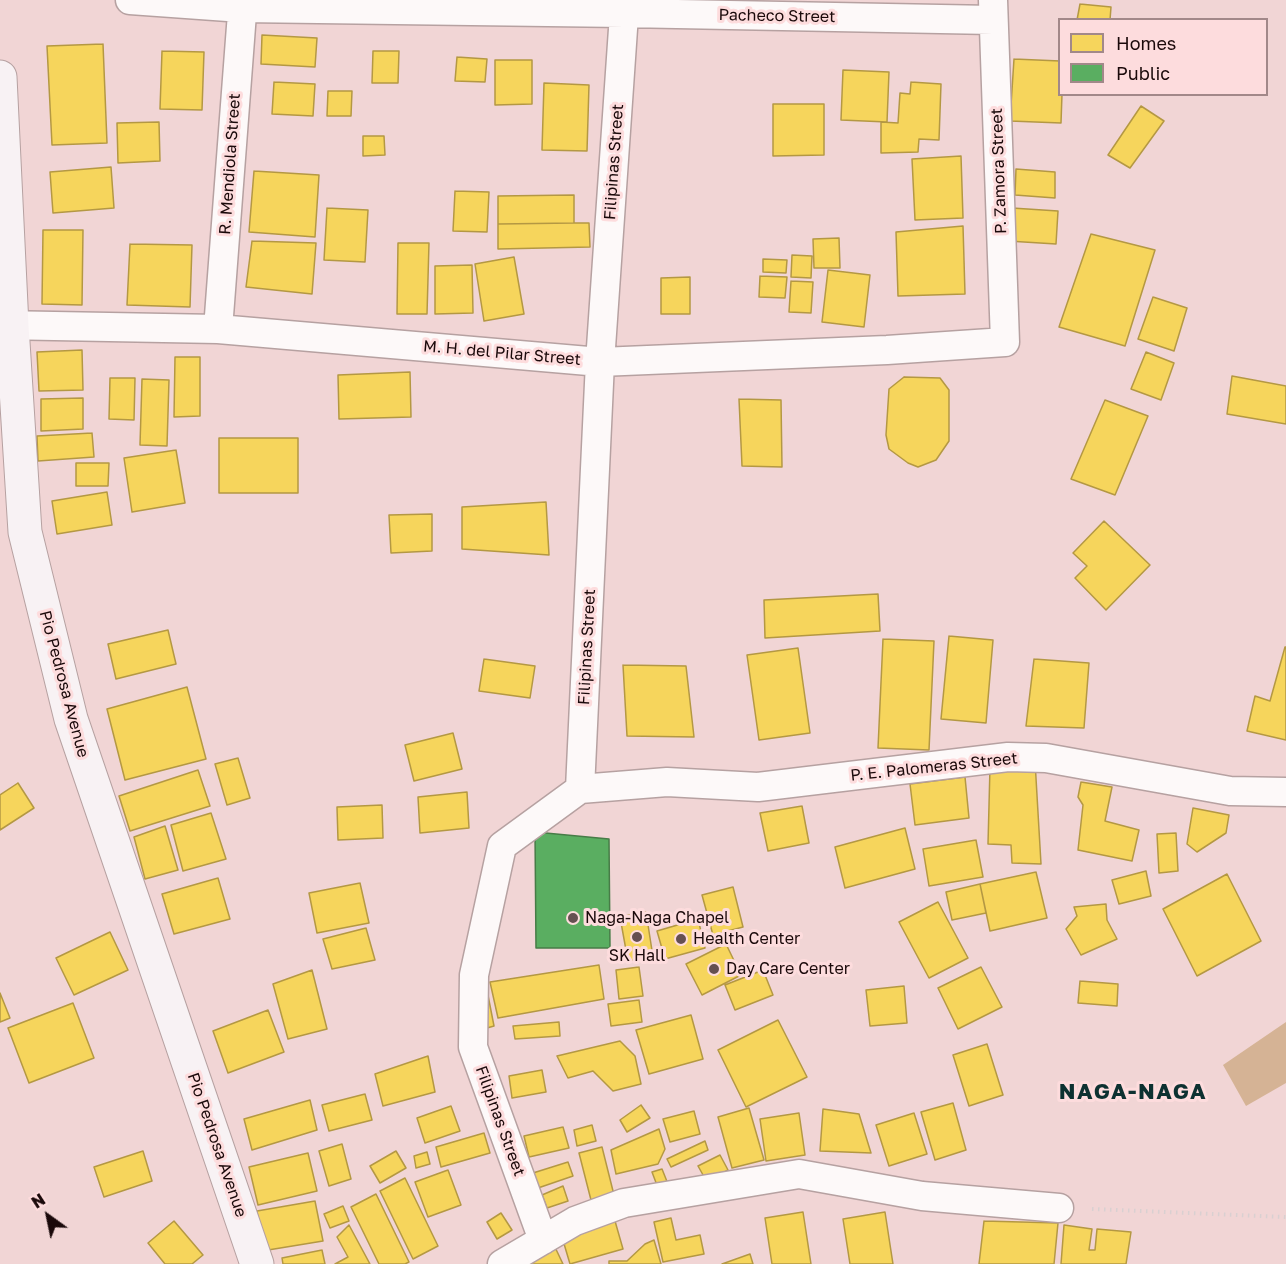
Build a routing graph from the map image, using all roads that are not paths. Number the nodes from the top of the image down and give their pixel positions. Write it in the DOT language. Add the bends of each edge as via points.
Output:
graph roads {
  1 [pos="130,0"];
  2 [pos="243,4"];
  3 [pos="624,6"];
  4 [pos="993,10"];
  5 [pos="0,77"];
  6 [pos="6,326"];
  7 [pos="218,329"];
  8 [pos="1005,342"];
  9 [pos="600,362"];
  10 [pos="580,789"];
  11 [pos="1286,792"];
  12 [pos="1059,1208"];
  13 [pos="543,1240"];
  14 [pos="257,1264"];
  15 [pos="502,1264"];
  1 -- 2 [label="street, Pacheco Street"];
  2 -- 3 [label="street, Pacheco Street"];
  2 -- 7 [label="street, R. Mendiola Street"];
  3 -- 4 [label="street, Pacheco Street"];
  3 -- 9 [label="street, Filipinas Street"];
  4 -- 8 [label="street, P. Zamora Street"];
  5 -- 6 [label="main road, Pio Pedrosa Avenue"];
  6 -- 7 [label="street, M. H. del Pilar Street"];
  6 -- 14 [label="main road, Pio Pedrosa Avenue" via="25,532 71,719"];
  7 -- 9 [label="street, M. H. del Pilar Street"];
  8 -- 9 [label="street, M. H. del Pilar Street"];
  9 -- 10 [label="street, Filipinas Street"];
  10 -- 11 [label="street, P. E. Palomeras Street" via="667,782 758,787 1008,757 1046,758 1230,791"];
  10 -- 13 [label="street, Filipinas Street" via="502,846 474,975 473,1047"];
  12 -- 13 [label="street" via="922,1196 799,1174 624,1203 575,1221"];
  13 -- 15 [label="street"];
}
